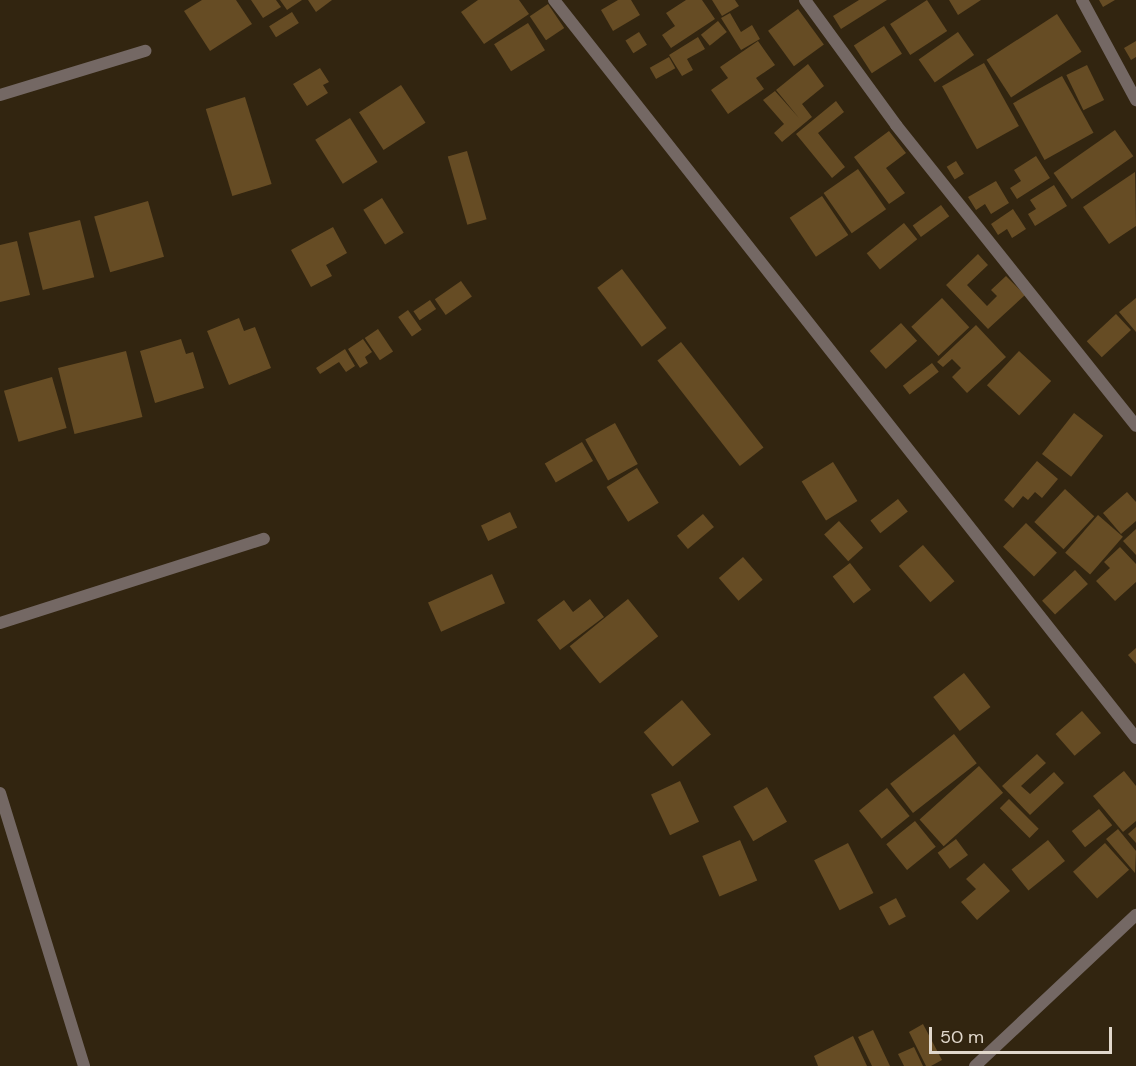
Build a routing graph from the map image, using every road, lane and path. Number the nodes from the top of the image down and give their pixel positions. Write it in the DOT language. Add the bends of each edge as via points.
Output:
graph roads {
  1 [pos="554,0"];
  2 [pos="806,0"];
  3 [pos="1082,0"];
  4 [pos="145,51"];
  5 [pos="0,95"];
  6 [pos="1136,100"];
  7 [pos="1136,426"];
  8 [pos="264,539"];
  9 [pos="0,622"];
  10 [pos="1136,738"];
  11 [pos="0,793"];
  12 [pos="1136,915"];
  13 [pos="84,1066"];
  14 [pos="975,1066"];
  1 -- 10 [label="street"];
  2 -- 7 [label="street" via="896,126"];
  3 -- 6 [label="street"];
  4 -- 5 [label="street"];
  8 -- 9 [label="street"];
  11 -- 13 [label="street"];
  12 -- 14 [label="street"];
}
